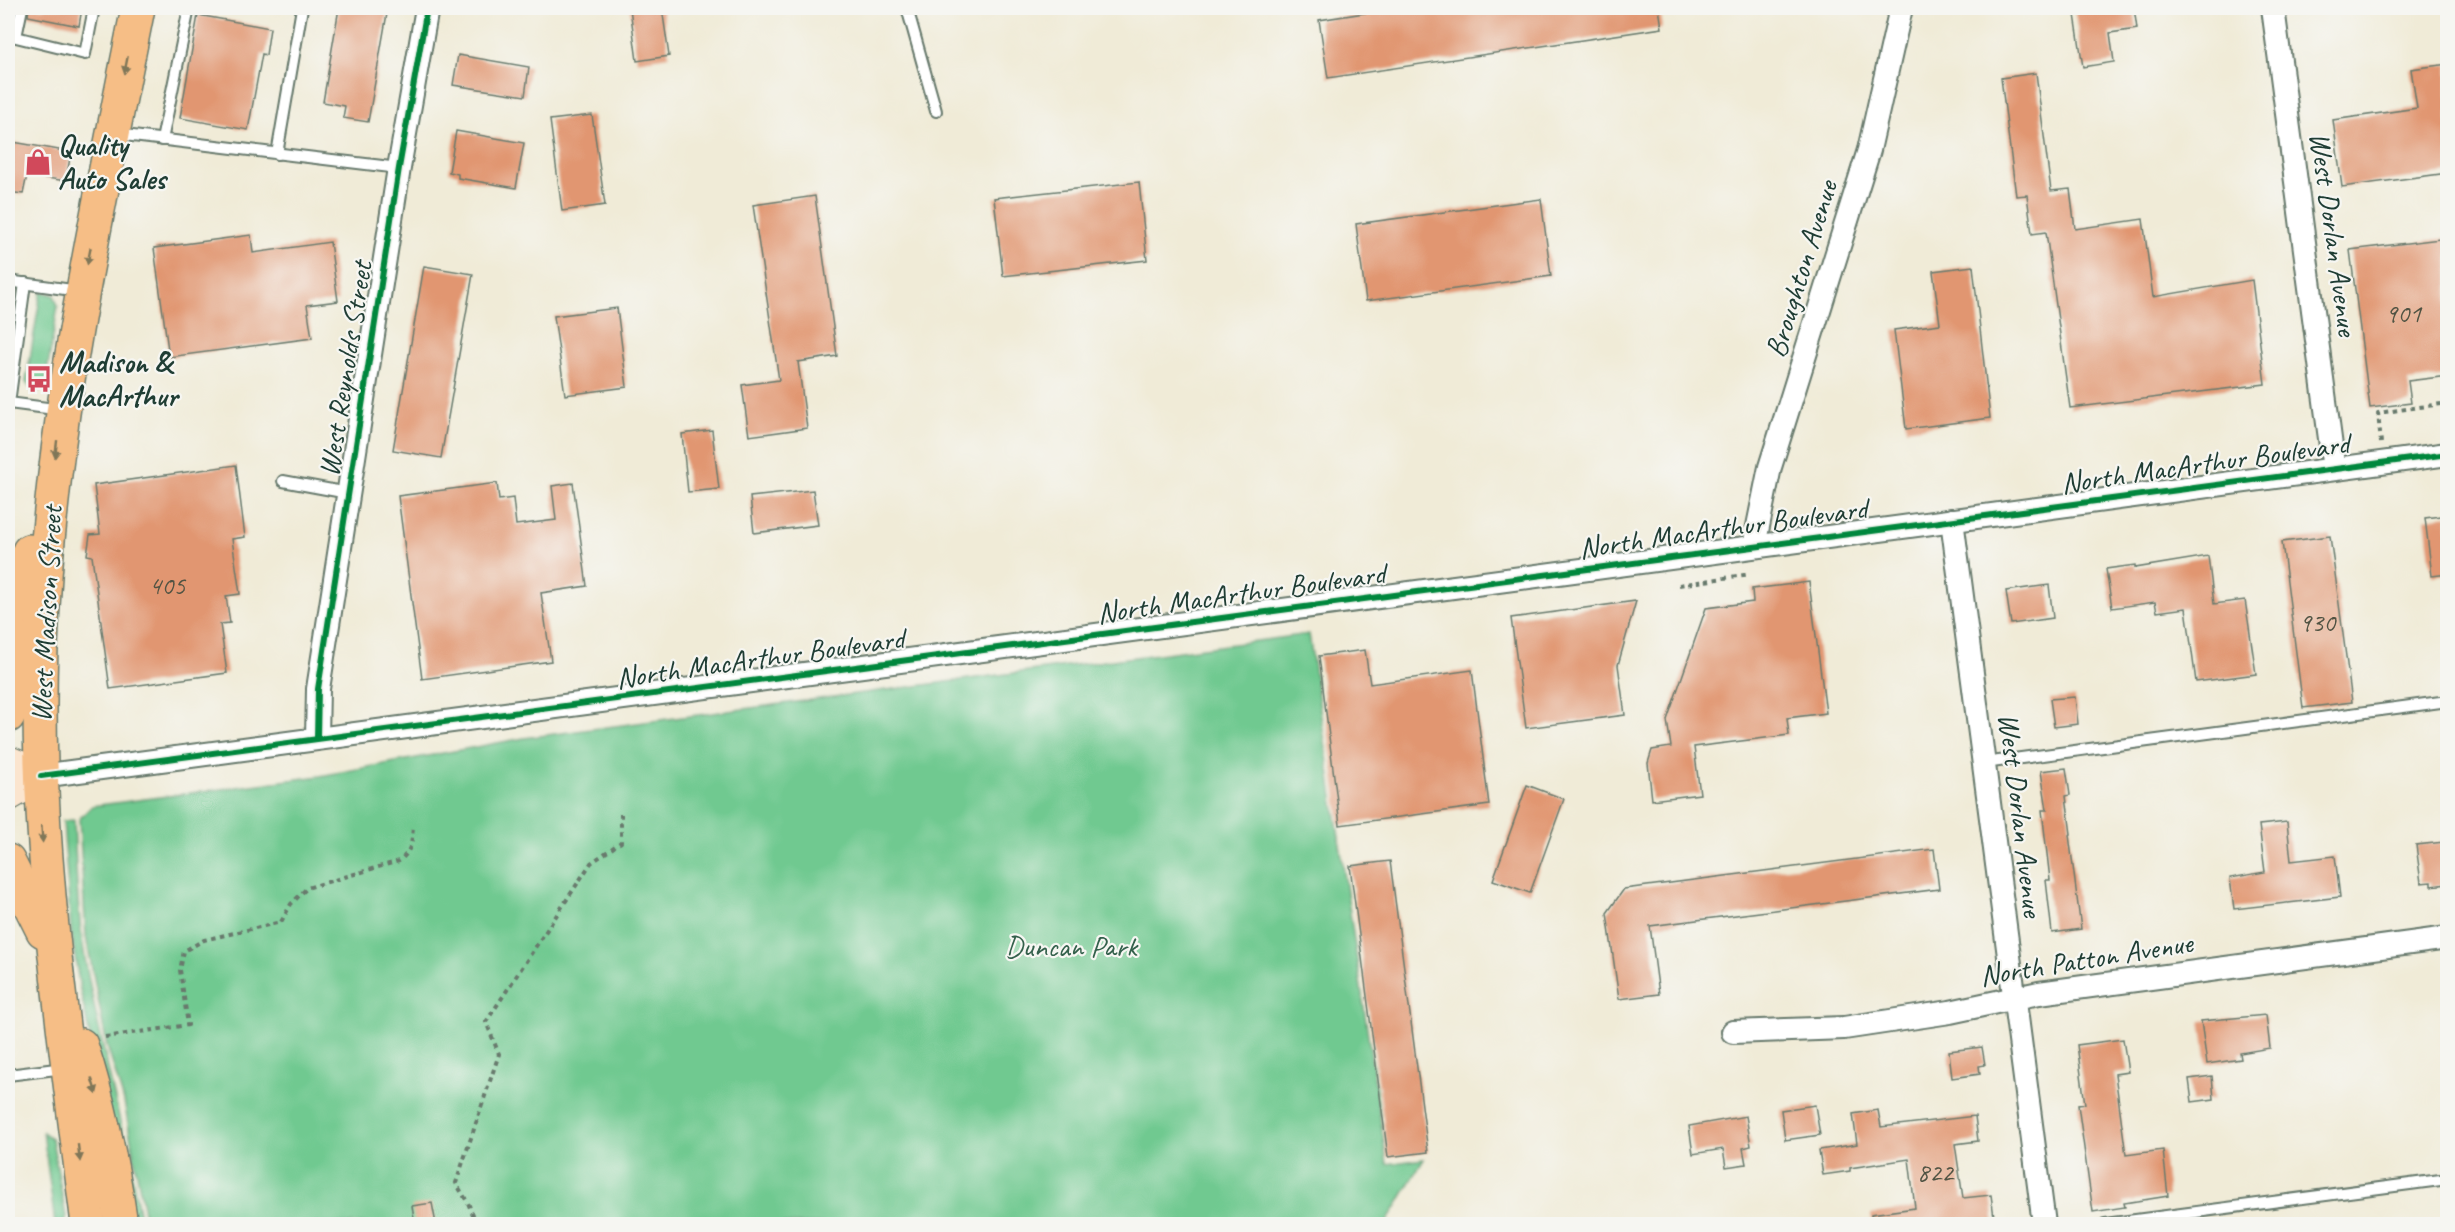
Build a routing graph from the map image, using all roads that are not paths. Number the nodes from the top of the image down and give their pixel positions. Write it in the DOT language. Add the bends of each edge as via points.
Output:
graph roads {
  1 [pos="22,8"];
  2 [pos="94,8"];
  3 [pos="138,8"];
  4 [pos="189,8"];
  5 [pos="302,8"];
  6 [pos="427,8"];
  7 [pos="907,8"];
  8 [pos="1901,8"];
  9 [pos="2273,8"];
  10 [pos="936,111"];
  11 [pos="113,134"];
  12 [pos="162,140"];
  13 [pos="277,154"];
  14 [pos="399,168"];
  15 [pos="8,281"];
  16 [pos="26,283"];
  17 [pos="82,292"];
  18 [pos="8,403"];
  19 [pos="62,410"];
  20 [pos="2448,454"];
  21 [pos="2334,469"];
  22 [pos="283,482"];
  23 [pos="51,493"];
  24 [pos="348,493"];
  25 [pos="1952,520"];
  26 [pos="1754,546"];
  27 [pos="2448,701"];
  28 [pos="8,716"];
  29 [pos="317,738"];
  30 [pos="8,762"];
  31 [pos="1984,763"];
  32 [pos="41,776"];
  33 [pos="8,795"];
  34 [pos="8,861"];
  35 [pos="2448,938"];
  36 [pos="52,950"];
  37 [pos="2014,1000"];
  38 [pos="1733,1032"];
  39 [pos="68,1067"];
  40 [pos="8,1075"];
  41 [pos="2448,1179"];
  42 [pos="88,1224"];
  43 [pos="121,1224"];
  44 [pos="2044,1224"];
  45 [pos="2105,1224"];
  1 -- 2 [label="lane" via="16,37 85,54"];
  3 -- 11 [label="main road, West Madison Street, one-way"];
  4 -- 12 [label="lane"];
  5 -- 13 [label="lane"];
  6 -- 14 [label="street, West Reynolds Street"];
  7 -- 10 [label="lane"];
  8 -- 26 [label="street, Broughton Avenue" via="1869,150 1770,467"];
  9 -- 21 [label="street, West Dorlan Avenue"];
  11 -- 12 [label="lane"];
  11 -- 17 [label="main road, West Madison Street, one-way"];
  12 -- 13 [label="lane"];
  13 -- 14 [label="lane"];
  14 -- 24 [label="street, West Reynolds Street"];
  15 -- 16 [label="lane"];
  16 -- 17 [label="lane"];
  16 -- 18 [label="lane"];
  17 -- 19 [label="main road, West Madison Street"];
  18 -- 19 [label="lane"];
  19 -- 23 [label="main road, West Madison Street, one-way"];
  20 -- 21 [label="street, North MacArthur Boulevard"];
  21 -- 25 [label="street, North MacArthur Boulevard"];
  22 -- 24 [label="lane"];
  23 -- 28 [label="main road" via="30,548 19,601 15,696"];
  23 -- 32 [label="main road, West Madison Street" via="41,648"];
  24 -- 29 [label="street, West Reynolds Street" via="318,689"];
  25 -- 26 [label="street, North MacArthur Boulevard"];
  25 -- 31 [label="street, West Dorlan Avenue"];
  26 -- 29 [label="street, North MacArthur Boulevard"];
  27 -- 31 [label="lane"];
  29 -- 32 [label="street, North MacArthur Boulevard"];
  30 -- 32 [label="main road"];
  31 -- 37 [label="street, West Dorlan Avenue"];
  32 -- 33 [label="main road, North MacArthur Boulevard"];
  32 -- 36 [label="main road, West Madison Street, one-way"];
  34 -- 36 [label="main road"];
  35 -- 37 [label="street, North Patton Avenue" via="2039,993"];
  36 -- 39 [label="main road, West Madison Street"];
  36 -- 43 [label="main road, one-way" via="96,1094"];
  37 -- 38 [label="street, North Patton Avenue" via="1844,1028"];
  37 -- 44 [label="street, West Dorlan Avenue"];
  39 -- 40 [label="lane"];
  39 -- 42 [label="main road, West Madison Street, one-way"];
  41 -- 45 [label="lane"];
}
